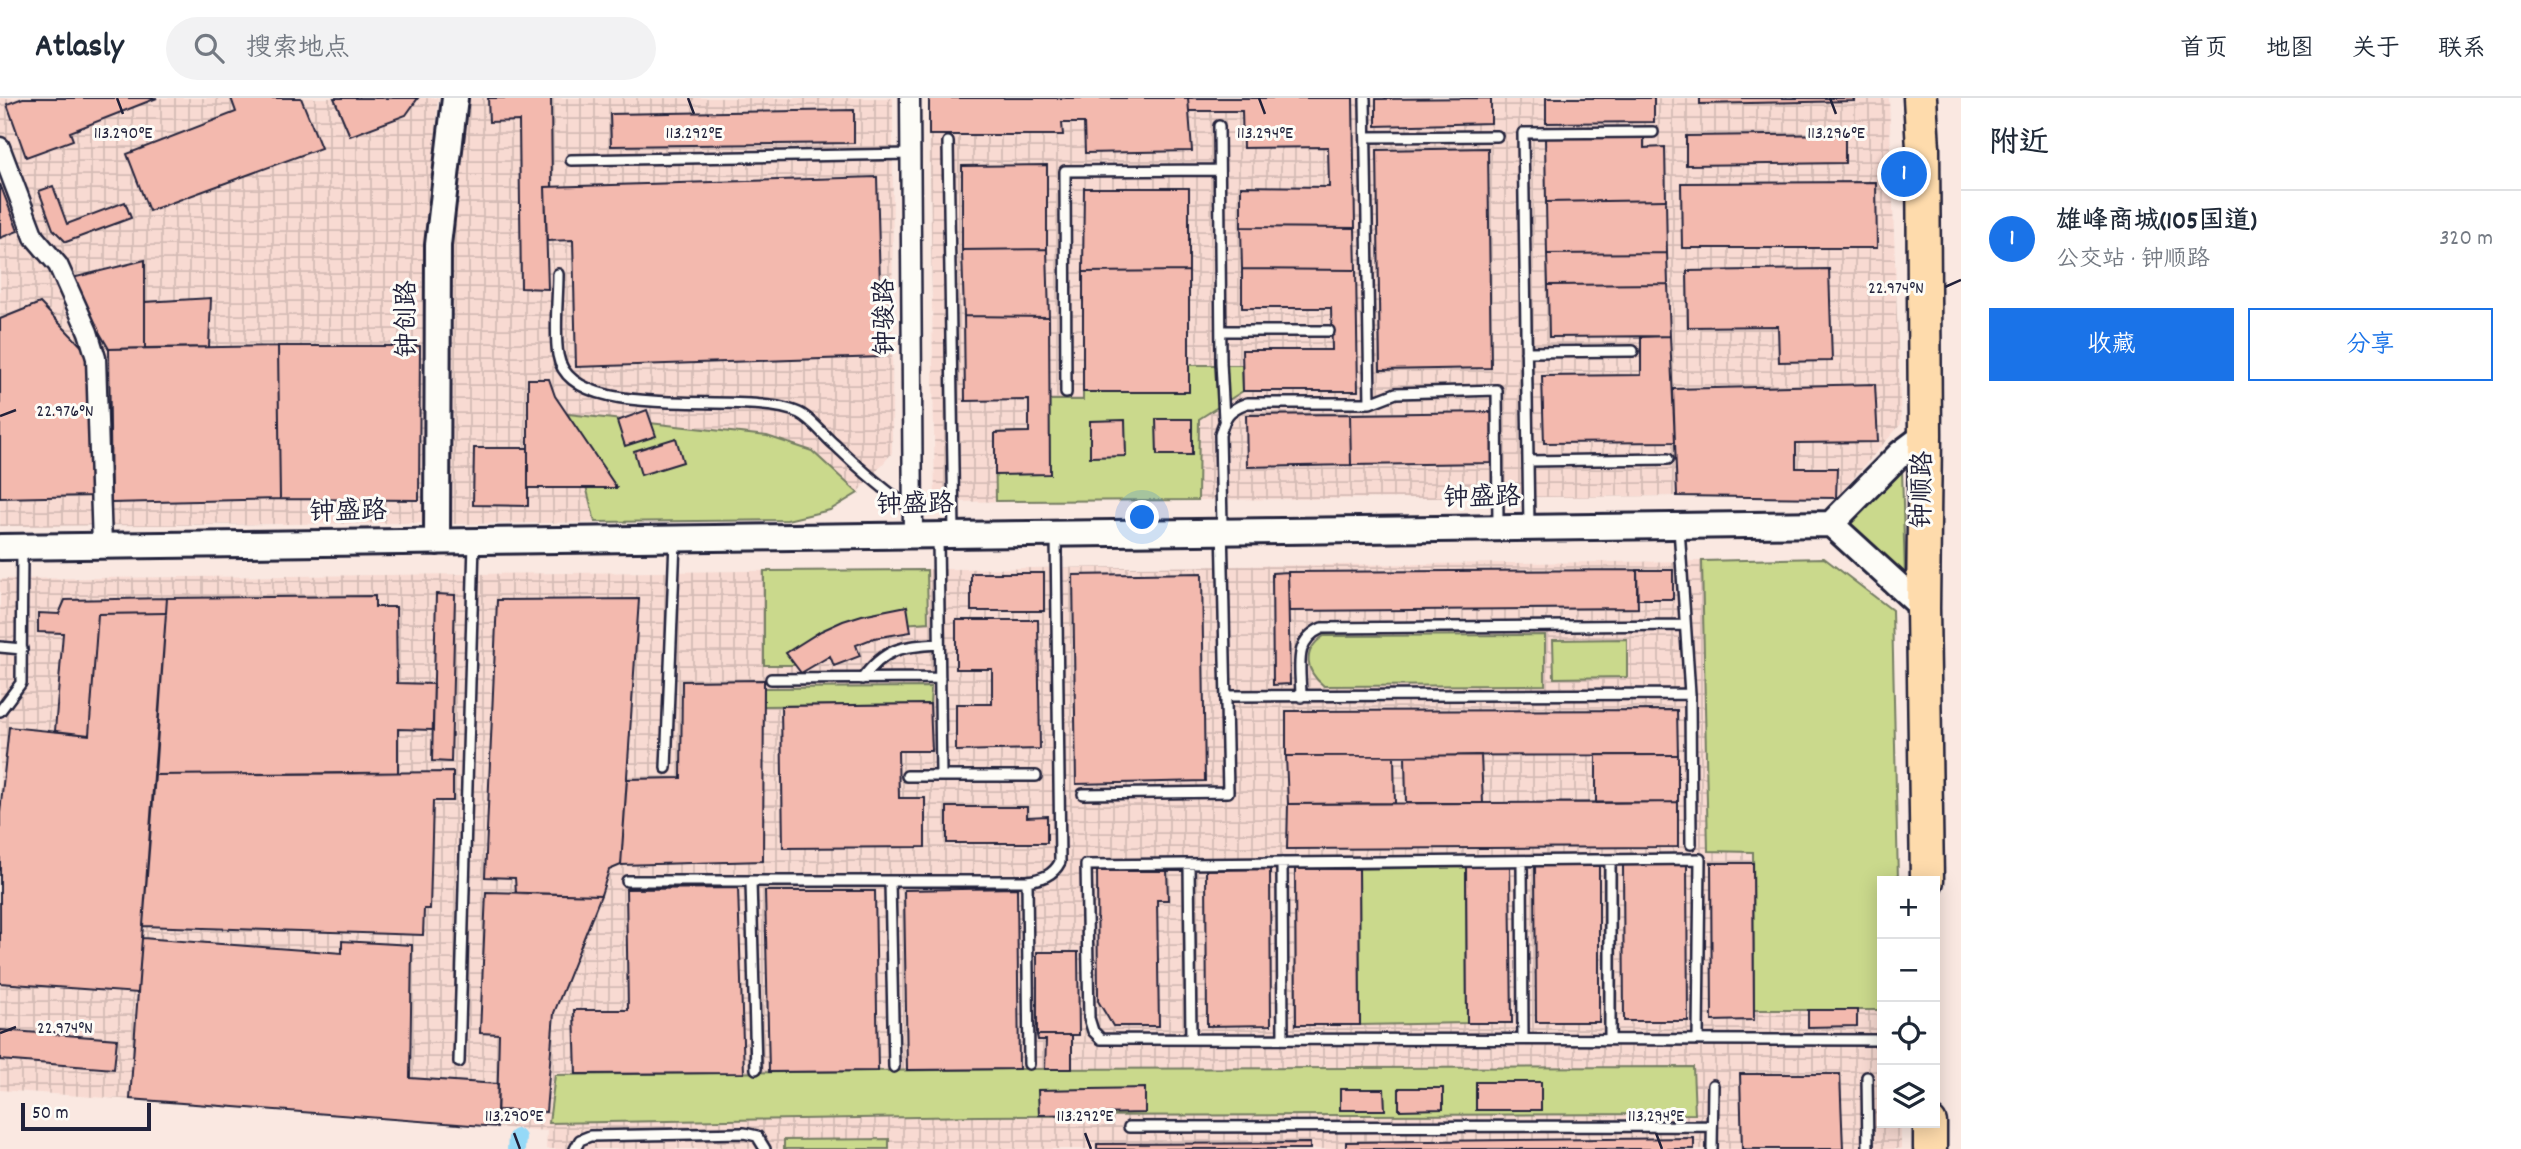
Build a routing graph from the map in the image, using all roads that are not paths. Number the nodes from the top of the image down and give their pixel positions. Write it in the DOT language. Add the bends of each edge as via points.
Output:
graph roads {
  1 [pos="456,98"];
  2 [pos="910,98"];
  3 [pos="1920,98"];
  4 [pos="1365,99"];
  5 [pos="1219,126"];
  6 [pos="1653,132"];
  7 [pos="1366,136"];
  8 [pos="1497,136"];
  9 [pos="948,142"];
  10 [pos="0,147"];
  11 [pos="911,154"];
  12 [pos="571,160"];
  13 [pos="1219,170"];
  14 [pos="558,274"];
  15 [pos="1221,331"];
  16 [pos="1329,331"];
  17 [pos="1526,352"];
  18 [pos="1633,352"];
  19 [pos="1066,393"];
  20 [pos="1370,403"];
  21 [pos="1224,419"];
  22 [pos="1925,435"];
  23 [pos="1668,459"];
  24 [pos="1528,461"];
  25 [pos="913,511"];
  26 [pos="1831,524"];
  27 [pos="1678,526"];
  28 [pos="1498,528"];
  29 [pos="1529,528"];
  30 [pos="1223,532"];
  31 [pos="1056,534"];
  32 [pos="935,535"];
  33 [pos="675,539"];
  34 [pos="437,541"];
  35 [pos="474,541"];
  36 [pos="102,546"];
  37 [pos="11,547"];
  38 [pos="1923,608"];
  39 [pos="1685,625"];
  40 [pos="939,644"];
  41 [pos="0,648"];
  42 [pos="22,649"];
  43 [pos="940,678"];
  44 [pos="771,679"];
  45 [pos="862,679"];
  46 [pos="1690,694"];
  47 [pos="1227,696"];
  48 [pos="1301,697"];
  49 [pos="0,711"];
  50 [pos="666,768"];
  51 [pos="942,775"];
  52 [pos="908,776"];
  53 [pos="1036,776"];
  54 [pos="1083,794"];
  55 [pos="1691,844"];
  56 [pos="1522,860"];
  57 [pos="1610,860"];
  58 [pos="1282,863"];
  59 [pos="1189,864"];
  60 [pos="1927,876"];
  61 [pos="627,881"];
  62 [pos="751,881"];
  63 [pos="890,881"];
  64 [pos="1027,881"];
  65 [pos="1523,1038"];
  66 [pos="1610,1038"];
  67 [pos="1698,1038"];
  68 [pos="1191,1039"];
  69 [pos="1283,1039"];
  70 [pos="1877,1040"];
  71 [pos="459,1062"];
  72 [pos="1029,1064"];
  73 [pos="894,1067"];
  74 [pos="756,1069"];
  75 [pos="1867,1077"];
  76 [pos="1713,1085"];
  77 [pos="1712,1126"];
  78 [pos="1129,1127"];
  79 [pos="1930,1128"];
  80 [pos="575,1149"];
  81 [pos="765,1149"];
  82 [pos="1712,1149"];
  83 [pos="1868,1149"];
  84 [pos="1930,1149"];
  1 -- 34 [label="street, 钟创路" via="438,245"];
  2 -- 11 [label="street, 钟骏路"];
  3 -- 22 [label="highway, 钟顺路"];
  4 -- 7 [label="lane"];
  5 -- 13 [label="lane"];
  6 -- 17 [label="lane" via="1523,133"];
  7 -- 8 [label="lane"];
  7 -- 20 [label="lane"];
  9 -- 32 [label="lane"];
  10 -- 36 [label="street" via="34,237 58,265 96,358"];
  11 -- 12 [label="lane"];
  11 -- 25 [label="street, 钟骏路"];
  13 -- 15 [label="lane"];
  13 -- 19 [label="lane" via="1065,171"];
  14 -- 25 [label="lane" via="558,356 568,375 589,390 623,400 762,403 801,414 881,488"];
  15 -- 16 [label="lane"];
  15 -- 21 [label="lane"];
  17 -- 18 [label="lane"];
  17 -- 24 [label="lane"];
  20 -- 21 [label="lane" via="1247,403"];
  20 -- 28 [label="lane" via="1396,393 1497,390"];
  21 -- 30 [label="lane" via="1220,435"];
  22 -- 26 [label="street"];
  22 -- 38 [label="highway, 钟顺路"];
  23 -- 24 [label="lane"];
  24 -- 29 [label="lane"];
  25 -- 32 [label="street, 钟骏路"];
  26 -- 27 [label="street, 钟盛路"];
  26 -- 38 [label="street"];
  27 -- 29 [label="street, 钟盛路"];
  27 -- 39 [label="lane"];
  28 -- 29 [label="street, 钟盛路"];
  28 -- 30 [label="street, 钟盛路"];
  30 -- 31 [label="street, 钟盛路"];
  30 -- 47 [label="lane"];
  31 -- 32 [label="street, 钟盛路"];
  31 -- 64 [label="lane" via="1060,862 1048,876"];
  32 -- 33 [label="street, 钟盛路"];
  32 -- 40 [label="lane"];
  33 -- 35 [label="street, 钟盛路"];
  33 -- 50 [label="lane"];
  34 -- 35 [label="street, 钟盛路"];
  34 -- 36 [label="street, 钟盛路"];
  35 -- 71 [label="lane"];
  36 -- 37 [label="street, 钟盛路"];
  37 -- 42 [label="lane"];
  38 -- 60 [label="highway, 钟顺路"];
  39 -- 46 [label="lane"];
  39 -- 48 [label="lane" via="1322,628 1303,642"];
  40 -- 43 [label="lane"];
  40 -- 45 [label="lane" via="892,651 875,662"];
  41 -- 42 [label="lane"];
  42 -- 49 [label="lane" via="21,683"];
  43 -- 45 [label="lane"];
  43 -- 51 [label="lane"];
  44 -- 45 [label="lane"];
  46 -- 48 [label="lane"];
  46 -- 55 [label="lane"];
  47 -- 48 [label="lane"];
  47 -- 54 [label="lane" via="1228,792"];
  51 -- 52 [label="lane"];
  51 -- 53 [label="lane"];
  56 -- 57 [label="lane"];
  56 -- 58 [label="lane"];
  56 -- 65 [label="lane"];
  57 -- 66 [label="lane"];
  57 -- 67 [label="lane" via="1700,859"];
  58 -- 59 [label="lane"];
  58 -- 69 [label="lane"];
  59 -- 68 [label="lane"];
  59 -- 68 [label="lane" via="1086,865 1093,1031 1101,1039"];
  61 -- 62 [label="lane"];
  62 -- 63 [label="lane"];
  62 -- 74 [label="lane"];
  63 -- 64 [label="lane"];
  63 -- 73 [label="lane"];
  64 -- 72 [label="lane"];
  65 -- 66 [label="lane"];
  65 -- 69 [label="lane"];
  66 -- 67 [label="lane"];
  67 -- 70 [label="lane"];
  68 -- 69 [label="lane"];
  75 -- 83 [label="lane"];
  76 -- 77 [label="lane"];
  77 -- 78 [label="lane"];
  77 -- 82 [label="lane"];
  79 -- 84 [label="highway"];
  80 -- 81 [label="lane" via="580,1140 590,1136 744,1133 757,1136"];
}
